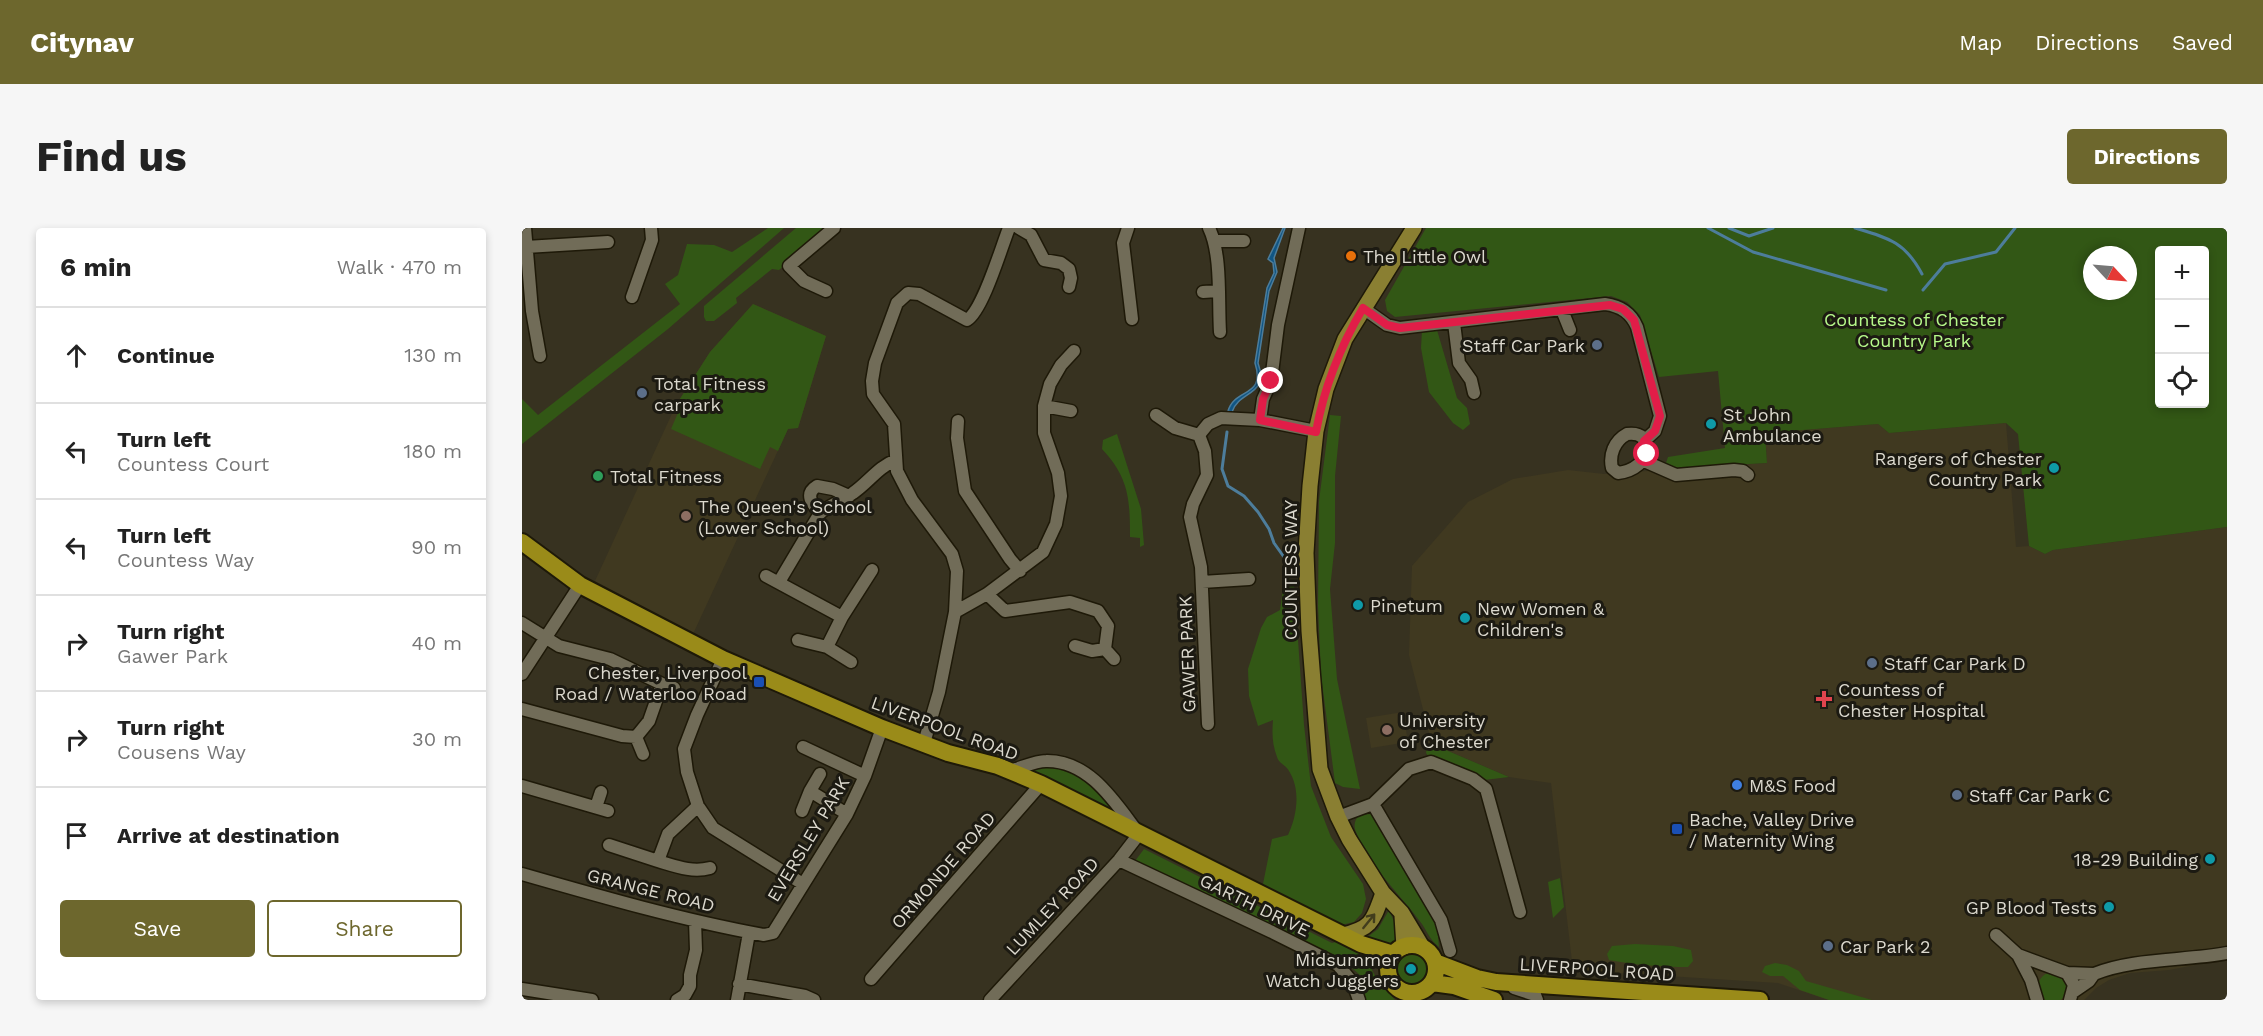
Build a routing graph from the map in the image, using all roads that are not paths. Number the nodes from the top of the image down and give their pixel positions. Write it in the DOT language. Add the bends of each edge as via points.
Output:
graph roads {
  1 [pos="525,228"];
  2 [pos="651,228"];
  3 [pos="834,228"];
  4 [pos="1009,228"];
  5 [pos="1019,228"];
  6 [pos="1128,228"];
  7 [pos="1209,228"];
  8 [pos="1299,228"];
  9 [pos="1414,228"];
  10 [pos="1244,240"];
  11 [pos="1214,241"];
  12 [pos="602,245"];
  13 [pos="526,247"];
  14 [pos="1069,287"];
  15 [pos="826,291"];
  16 [pos="1218,291"];
  17 [pos="1203,292"];
  18 [pos="632,297"];
  19 [pos="1363,308"];
  20 [pos="1562,310"];
  21 [pos="527,311"];
  22 [pos="1132,319"];
  23 [pos="1454,323"];
  24 [pos="1570,330"];
  25 [pos="1220,332"];
  26 [pos="1074,351"];
  27 [pos="540,356"];
  28 [pos="1474,393"];
  29 [pos="1044,406"];
  30 [pos="1071,411"];
  31 [pos="1156,415"];
  32 [pos="1260,420"];
  33 [pos="958,421"];
  34 [pos="1316,432"];
  35 [pos="1199,435"];
  36 [pos="1644,441"];
  37 [pos="896,460"];
  38 [pos="1644,460"];
  39 [pos="1748,475"];
  40 [pos="849,496"];
  41 [pos="820,513"];
  42 [pos="522,542"];
  43 [pos="872,570"];
  44 [pos="1020,571"];
  45 [pos="766,576"];
  46 [pos="1249,579"];
  47 [pos="779,582"];
  48 [pos="1202,582"];
  49 [pos="580,585"];
  50 [pos="987,594"];
  51 [pos="955,612"];
  52 [pos="842,616"];
  53 [pos="522,623"];
  54 [pos="546,637"];
  55 [pos="798,640"];
  56 [pos="1075,646"];
  57 [pos="827,647"];
  58 [pos="1105,649"];
  59 [pos="723,659"];
  60 [pos="1114,659"];
  61 [pos="851,662"];
  62 [pos="522,674"];
  63 [pos="522,709"];
  64 [pos="1208,724"];
  65 [pos="882,728"];
  66 [pos="636,737"];
  67 [pos="924,743"];
  68 [pos="803,747"];
  69 [pos="643,754"];
  70 [pos="1010,771"];
  71 [pos="820,774"];
  72 [pos="865,776"];
  73 [pos="1041,784"];
  74 [pos="522,786"];
  75 [pos="810,791"];
  76 [pos="601,792"];
  77 [pos="1373,804"];
  78 [pos="698,806"];
  79 [pos="802,811"];
  80 [pos="847,814"];
  81 [pos="1338,817"];
  82 [pos="1139,834"];
  83 [pos="609,846"];
  84 [pos="1119,860"];
  85 [pos="658,861"];
  86 [pos="710,868"];
  87 [pos="522,874"];
  88 [pos="803,884"];
  89 [pos="1383,893"];
  90 [pos="1520,912"];
  91 [pos="1402,913"];
  92 [pos="695,921"];
  93 [pos="749,933"];
  94 [pos="773,933"];
  95 [pos="1343,935"];
  96 [pos="1996,935"];
  97 [pos="1361,944"];
  98 [pos="1423,948"];
  99 [pos="1398,950"];
  100 [pos="1450,951"];
  101 [pos="2227,953"];
  102 [pos="2018,955"];
  103 [pos="1435,962"];
  104 [pos="2051,968"];
  105 [pos="1388,972"];
  106 [pos="2067,973"];
  107 [pos="2094,974"];
  108 [pos="871,979"];
  109 [pos="1496,982"];
  110 [pos="1432,983"];
  111 [pos="739,984"];
  112 [pos="522,989"];
  113 [pos="1614,991"];
  114 [pos="2072,996"];
  115 [pos="2036,997"];
  116 [pos="592,1000"];
  117 [pos="677,1000"];
  118 [pos="737,1000"];
  119 [pos="814,1000"];
  120 [pos="990,1000"];
  121 [pos="1359,1000"];
  122 [pos="1494,1000"];
  123 [pos="1537,1000"];
  124 [pos="1659,1000"];
  125 [pos="1760,1000"];
  1 -- 13 [label="street"];
  2 -- 18 [label="street" via="652,240"];
  3 -- 15 [label="street" via="789,266 804,281"];
  4 -- 37 [label="street" via="974,316 967,320 920,294 908,293 897,303 872,381 873,394 894,424"];
  5 -- 14 [label="street" via="1031,235 1044,260 1069,269"];
  6 -- 22 [label="street" via="1123,243"];
  7 -- 11 [label="street"];
  8 -- 32 [label="street" via="1278,325 1271,381"];
  9 -- 19 [label="main road, COUNTESS WAY"];
  10 -- 11 [label="street"];
  11 -- 16 [label="street"];
  12 -- 13 [label="street"];
  13 -- 21 [label="street"];
  16 -- 17 [label="street"];
  16 -- 25 [label="street"];
  19 -- 23 [label="street" via="1387,325 1400,328"];
  19 -- 34 [label="main road, COUNTESS WAY" via="1334,365"];
  20 -- 23 [label="street"];
  20 -- 24 [label="street"];
  20 -- 36 [label="street" via="1605,304 1631,316 1640,336 1660,416 1655,431"];
  21 -- 27 [label="street"];
  23 -- 28 [label="street" via="1459,363 1471,380"];
  26 -- 29 [label="street" via="1050,384"];
  29 -- 30 [label="street"];
  29 -- 44 [label="street" via="1044,433 1058,473 1061,496 1056,524 1043,552"];
  31 -- 35 [label="street" via="1175,428"];
  32 -- 34 [label="street"];
  32 -- 35 [label="street" via="1221,418 1208,424"];
  33 -- 44 [label="street" via="965,490"];
  34 -- 81 [label="main road, COUNTESS WAY" via="1306,553 1309,631 1320,769"];
  35 -- 48 [label="street, GAWER PARK" via="1207,475 1190,517"];
  36 -- 38 [label="street"];
  36 -- 38 [label="street" via="1637,434 1622,437 1610,462 1618,473 1635,469"];
  37 -- 40 [label="street" via="884,465"];
  37 -- 51 [label="street" via="897,471 912,500 952,554 957,571"];
  38 -- 39 [label="street" via="1677,475 1734,470"];
  40 -- 41 [label="street"];
  40 -- 41 [label="street" via="817,486 809,495"];
  41 -- 47 [label="street"];
  42 -- 49 [label="highway, LIVERPOOL ROAD"];
  43 -- 52 [label="street"];
  44 -- 50 [label="street"];
  45 -- 47 [label="street"];
  46 -- 48 [label="street, GAWER PARK"];
  47 -- 52 [label="street"];
  48 -- 64 [label="street, GAWER PARK"];
  49 -- 54 [label="street"];
  49 -- 59 [label="highway, LIVERPOOL ROAD"];
  50 -- 51 [label="street"];
  50 -- 58 [label="street" via="1005,611 1070,602 1098,611 1108,626"];
  51 -- 67 [label="street" via="939,693"];
  52 -- 57 [label="street"];
  53 -- 54 [label="street"];
  54 -- 62 [label="street"];
  54 -- 66 [label="street" via="559,646 610,659 668,686"];
  55 -- 57 [label="street"];
  56 -- 58 [label="street" via="1092,651"];
  57 -- 61 [label="street"];
  58 -- 60 [label="street"];
  59 -- 65 [label="highway, LIVERPOOL ROAD"];
  59 -- 78 [label="street" via="684,749"];
  63 -- 66 [label="street"];
  65 -- 67 [label="highway, LIVERPOOL ROAD"];
  65 -- 72 [label="street, EVERSLEY PARK"];
  66 -- 69 [label="street"];
  67 -- 70 [label="highway, LIVERPOOL ROAD"];
  68 -- 72 [label="street"];
  70 -- 73 [label="highway, LIVERPOOL ROAD"];
  70 -- 82 [label="street" via="1046,761 1069,765 1103,786"];
  71 -- 75 [label="street"];
  72 -- 80 [label="street, EVERSLEY PARK"];
  73 -- 82 [label="highway, LIVERPOOL ROAD"];
  73 -- 108 [label="street, ORMONDE ROAD"];
  74 -- 76 [label="street" via="602,809"];
  75 -- 79 [label="street"];
  75 -- 80 [label="street"];
  77 -- 81 [label="street"];
  77 -- 90 [label="street" via="1409,769 1431,762 1473,779 1486,789"];
  77 -- 100 [label="street" via="1441,920"];
  78 -- 85 [label="street" via="668,834"];
  78 -- 88 [label="street" via="713,828"];
  80 -- 88 [label="street, EVERSLEY PARK"];
  81 -- 89 [label="main road, COUNTESS WAY"];
  82 -- 84 [label="street, LUMLEY ROAD"];
  82 -- 95 [label="highway, LIVERPOOL ROAD"];
  83 -- 85 [label="street"];
  84 -- 120 [label="street, LUMLEY ROAD"];
  84 -- 121 [label="street, GARTH DRIVE" via="1338,965 1353,983"];
  85 -- 86 [label="street" via="685,869"];
  87 -- 92 [label="street, GRANGE ROAD"];
  88 -- 94 [label="street, EVERSLEY PARK"];
  89 -- 91 [label="main road, COUNTESS WAY"];
  95 -- 89 [label="main road, one-way" via="1361,931 1368,924"];
  91 -- 98 [label="main road, COUNTESS WAY"];
  91 -- 99 [label="main road"];
  92 -- 93 [label="street, GRANGE ROAD"];
  92 -- 117 [label="street" via="696,950 690,986"];
  93 -- 94 [label="street, GRANGE ROAD"];
  93 -- 111 [label="street"];
  95 -- 97 [label="highway, LIVERPOOL ROAD"];
  96 -- 102 [label="street"];
  97 -- 99 [label="highway, LIVERPOOL ROAD"];
  97 -- 105 [label="highway, LIVERPOOL ROAD"];
  98 -- 99 [label="highway" via="1412,945"];
  98 -- 103 [label="highway"];
  99 -- 105 [label="highway" via="1388,963"];
  101 -- 107 [label="street" via="2122,965"];
  102 -- 104 [label="street"];
  102 -- 115 [label="street"];
  103 -- 109 [label="highway, LIVERPOOL ROAD"];
  103 -- 110 [label="highway"];
  104 -- 106 [label="street"];
  104 -- 115 [label="street" via="2040,973 2034,983"];
  105 -- 110 [label="highway" via="1393,985 1404,992 1420,992"];
  106 -- 107 [label="street"];
  106 -- 114 [label="street" via="2074,985"];
  107 -- 114 [label="street"];
  109 -- 113 [label="highway, LIVERPOOL ROAD"];
  109 -- 123 [label="street" via="1535,995"];
  110 -- 122 [label="highway"];
  111 -- 118 [label="street"];
  111 -- 119 [label="street"];
  112 -- 116 [label="street"];
  113 -- 124 [label="street"];
  113 -- 125 [label="highway, LIVERPOOL ROAD"];
}
